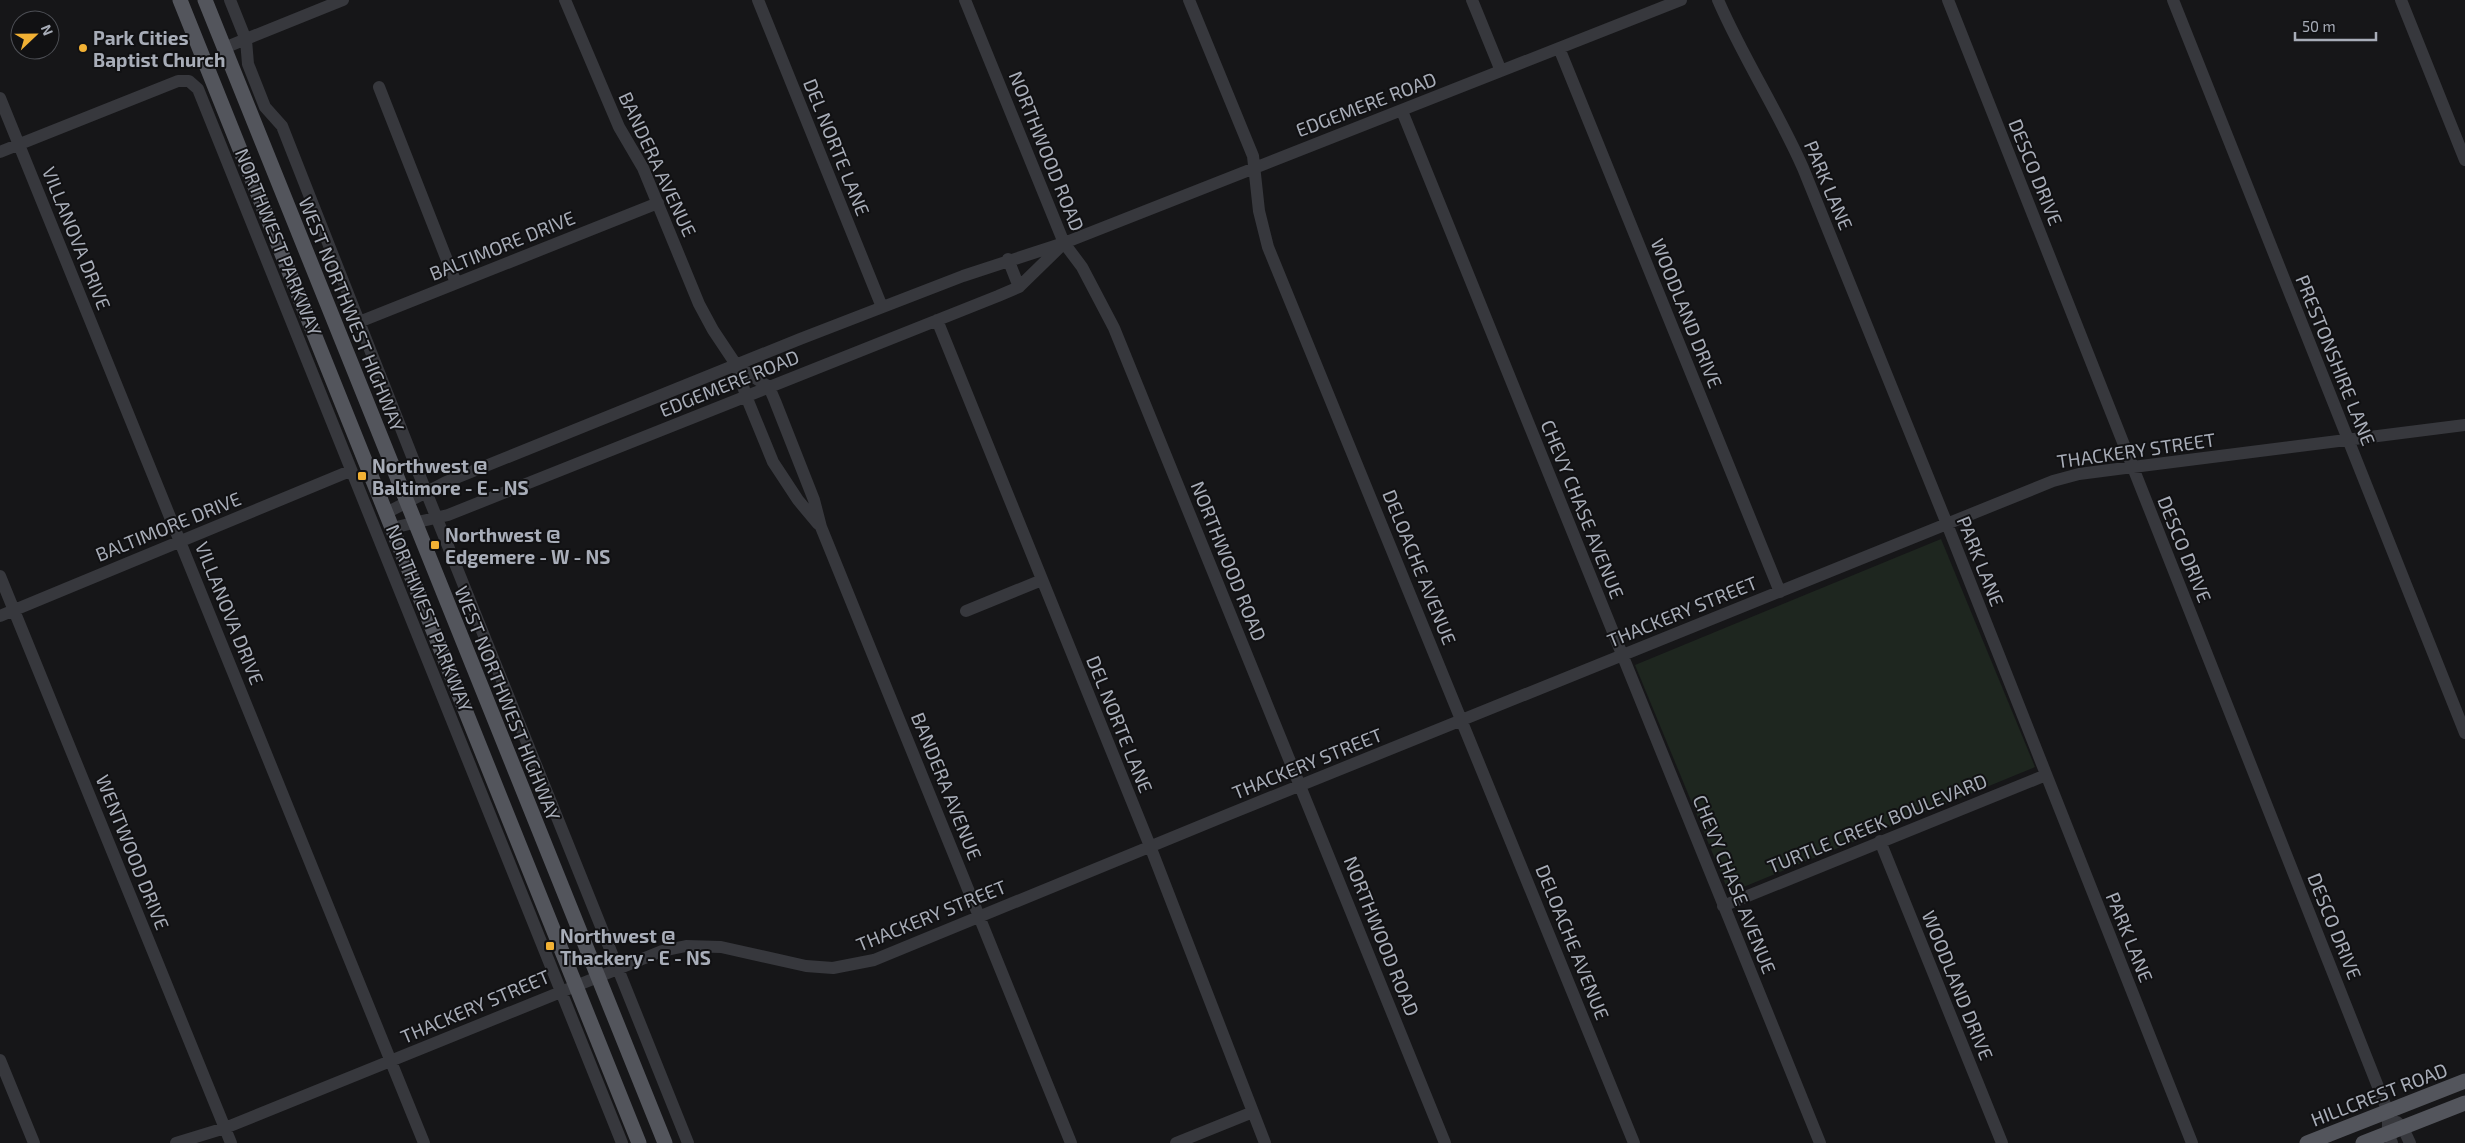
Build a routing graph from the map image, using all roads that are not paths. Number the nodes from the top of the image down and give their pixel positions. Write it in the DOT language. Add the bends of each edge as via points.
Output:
graph roads {
  1 [pos="180,0"];
  2 [pos="195,0"];
  3 [pos="205,0"];
  4 [pos="230,0"];
  5 [pos="343,0"];
  6 [pos="565,0"];
  7 [pos="758,0"];
  8 [pos="965,0"];
  9 [pos="1189,0"];
  10 [pos="1472,0"];
  11 [pos="1682,0"];
  12 [pos="1718,0"];
  13 [pos="1948,0"];
  14 [pos="2173,0"];
  15 [pos="2401,0"];
  16 [pos="246,40"];
  17 [pos="224,47"];
  18 [pos="1559,48"];
  19 [pos="1500,71"];
  20 [pos="379,87"];
  21 [pos="0,98"];
  22 [pos="1402,111"];
  23 [pos="19,144"];
  24 [pos="0,152"];
  25 [pos="2465,160"];
  26 [pos="1253,168"];
  27 [pos="658,203"];
  28 [pos="1064,243"];
  29 [pos="1008,260"];
  30 [pos="456,283"];
  31 [pos="1019,286"];
  32 [pos="882,307"];
  33 [pos="937,320"];
  34 [pos="359,322"];
  35 [pos="737,366"];
  36 [pos="769,387"];
  37 [pos="746,396"];
  38 [pos="2465,425"];
  39 [pos="2348,439"];
  40 [pos="2133,467"];
  41 [pos="350,470"];
  42 [pos="426,491"];
  43 [pos="406,501"];
  44 [pos="386,513"];
  45 [pos="437,519"];
  46 [pos="415,524"];
  47 [pos="1947,524"];
  48 [pos="821,527"];
  49 [pos="392,528"];
  50 [pos="180,541"];
  51 [pos="0,576"];
  52 [pos="1042,580"];
  53 [pos="1780,592"];
  54 [pos="14,610"];
  55 [pos="966,611"];
  56 [pos="0,616"];
  57 [pos="1622,655"];
  58 [pos="1463,721"];
  59 [pos="2465,733"];
  60 [pos="2046,775"];
  61 [pos="1300,786"];
  62 [pos="1880,841"];
  63 [pos="1150,846"];
  64 [pos="1723,906"];
  65 [pos="979,916"];
  66 [pos="618,967"];
  67 [pos="597,976"];
  68 [pos="577,984"];
  69 [pos="562,990"];
  70 [pos="0,1060"];
  71 [pos="391,1061"];
  72 [pos="2465,1081"];
  73 [pos="2465,1103"];
  74 [pos="1253,1112"];
  75 [pos="2388,1112"];
  76 [pos="225,1128"];
  77 [pos="2403,1128"];
  78 [pos="2390,1138"];
  79 [pos="34,1143"];
  80 [pos="176,1143"];
  81 [pos="231,1143"];
  82 [pos="424,1143"];
  83 [pos="622,1143"];
  84 [pos="640,1143"];
  85 [pos="664,1143"];
  86 [pos="688,1143"];
  87 [pos="1070,1143"];
  88 [pos="1176,1143"];
  89 [pos="1266,1143"];
  90 [pos="1445,1143"];
  91 [pos="1634,1143"];
  92 [pos="1820,1143"];
  93 [pos="2002,1143"];
  94 [pos="2192,1143"];
  95 [pos="2307,1143"];
  96 [pos="2363,1143"];
  97 [pos="2410,1143"];
  1 -- 44 [label="main road"];
  2 -- 17 [label="main road" via="207,29"];
  3 -- 17 [label="main road, WEST NORTHWEST HIGHWAY"];
  4 -- 16 [label="street"];
  5 -- 16 [label="street"];
  6 -- 27 [label="street, BANDERA AVENUE" via="619,127 643,168"];
  7 -- 32 [label="street, DEL NORTE LANE"];
  8 -- 28 [label="street, NORTHWOOD ROAD"];
  9 -- 26 [label="street, DELOACHE AVENUE" via="1253,156"];
  10 -- 19 [label="street"];
  11 -- 18 [label="street, EDGEMERE ROAD"];
  12 -- 47 [label="street, PARK LANE" via="1791,141"];
  13 -- 40 [label="street, DESCO DRIVE"];
  14 -- 39 [label="street, PRESTONSHIRE LANE"];
  15 -- 25 [label="street"];
  16 -- 17 [label="street"];
  16 -- 34 [label="street" via="248,64 265,107 282,126"];
  17 -- 43 [label="main road, WEST NORTHWEST HIGHWAY"];
  18 -- 19 [label="street, EDGEMERE ROAD"];
  18 -- 53 [label="street, WOODLAND DRIVE"];
  19 -- 22 [label="street, EDGEMERE ROAD"];
  20 -- 30 [label="street"];
  21 -- 23 [label="street, VILLANOVA DRIVE"];
  22 -- 26 [label="street, EDGEMERE ROAD"];
  22 -- 57 [label="street, CHEVY CHASE AVENUE"];
  23 -- 24 [label="street"];
  23 -- 41 [label="street, NORTHWEST PARKWAY" via="178,81 189,82 198,89"];
  23 -- 50 [label="street, VILLANOVA DRIVE"];
  26 -- 28 [label="street, EDGEMERE ROAD"];
  26 -- 58 [label="street, DELOACHE AVENUE" via="1268,247"];
  27 -- 30 [label="street, BALTIMORE DRIVE"];
  27 -- 35 [label="street, BANDERA AVENUE" via="699,304"];
  28 -- 29 [label="street, EDGEMERE ROAD"];
  28 -- 31 [label="street, EDGEMERE ROAD"];
  28 -- 61 [label="street, NORTHWOOD ROAD" via="1082,267 1114,328"];
  29 -- 31 [label="street"];
  29 -- 32 [label="street, EDGEMERE ROAD"];
  30 -- 34 [label="street, BALTIMORE DRIVE"];
  31 -- 33 [label="street, EDGEMERE ROAD"];
  32 -- 35 [label="street, EDGEMERE ROAD"];
  33 -- 36 [label="street, EDGEMERE ROAD"];
  33 -- 52 [label="street, DEL NORTE LANE"];
  34 -- 42 [label="street"];
  35 -- 36 [label="street, BANDERA AVENUE"];
  35 -- 37 [label="street, BANDERA AVENUE"];
  35 -- 42 [label="street, EDGEMERE ROAD"];
  36 -- 37 [label="street, EDGEMERE ROAD"];
  36 -- 48 [label="street, BANDERA AVENUE" via="814,500"];
  37 -- 45 [label="street, EDGEMERE ROAD"];
  37 -- 48 [label="street, BANDERA AVENUE" via="773,462"];
  38 -- 39 [label="street, THACKERY STREET"];
  39 -- 40 [label="street, THACKERY STREET"];
  39 -- 59 [label="street, PRESTONSHIRE LANE"];
  40 -- 47 [label="street, THACKERY STREET" via="2053,481"];
  40 -- 75 [label="street, DESCO DRIVE"];
  41 -- 50 [label="street, BALTIMORE DRIVE"];
  41 -- 69 [label="street, NORTHWEST PARKWAY"];
  42 -- 43 [label="street, EDGEMERE ROAD"];
  42 -- 45 [label="street"];
  43 -- 44 [label="street, EDGEMERE ROAD"];
  43 -- 46 [label="main road, WEST NORTHWEST HIGHWAY"];
  44 -- 49 [label="main road"];
  45 -- 46 [label="street, EDGEMERE ROAD"];
  45 -- 66 [label="street"];
  46 -- 49 [label="street, EDGEMERE ROAD"];
  46 -- 67 [label="main road, WEST NORTHWEST HIGHWAY"];
  47 -- 53 [label="street, THACKERY STREET"];
  47 -- 60 [label="street, PARK LANE"];
  48 -- 65 [label="street, BANDERA AVENUE"];
  49 -- 68 [label="main road"];
  50 -- 54 [label="street, BALTIMORE DRIVE"];
  50 -- 71 [label="street, VILLANOVA DRIVE"];
  51 -- 54 [label="street, WENTWOOD DRIVE"];
  52 -- 55 [label="street"];
  52 -- 63 [label="street, DEL NORTE LANE"];
  53 -- 57 [label="street, THACKERY STREET"];
  54 -- 56 [label="street, BALTIMORE DRIVE"];
  54 -- 76 [label="street, WENTWOOD DRIVE"];
  57 -- 58 [label="street, THACKERY STREET"];
  57 -- 64 [label="street, CHEVY CHASE AVENUE"];
  58 -- 61 [label="street, THACKERY STREET"];
  58 -- 91 [label="street, DELOACHE AVENUE"];
  60 -- 62 [label="street, TURTLE CREEK BOULEVARD"];
  60 -- 94 [label="street, PARK LANE"];
  61 -- 63 [label="street, THACKERY STREET"];
  61 -- 90 [label="street, NORTHWOOD ROAD"];
  62 -- 64 [label="street, TURTLE CREEK BOULEVARD"];
  62 -- 93 [label="street, WOODLAND DRIVE"];
  63 -- 65 [label="street, THACKERY STREET"];
  63 -- 74 [label="street, DEL NORTE LANE"];
  64 -- 92 [label="street, CHEVY CHASE AVENUE"];
  65 -- 66 [label="street, THACKERY STREET" via="856,965 833,968 806,966 706,945 662,951"];
  65 -- 87 [label="street, BANDERA AVENUE"];
  66 -- 67 [label="street, THACKERY STREET"];
  66 -- 86 [label="street"];
  67 -- 68 [label="street, THACKERY STREET"];
  67 -- 85 [label="main road, WEST NORTHWEST HIGHWAY"];
  68 -- 69 [label="street, THACKERY STREET"];
  68 -- 84 [label="main road"];
  69 -- 71 [label="street, THACKERY STREET"];
  69 -- 83 [label="street, NORTHWEST PARKWAY"];
  70 -- 79 [label="street"];
  71 -- 76 [label="street, THACKERY STREET"];
  71 -- 82 [label="street, VILLANOVA DRIVE"];
  72 -- 75 [label="main road, HILLCREST ROAD"];
  73 -- 77 [label="main road, HILLCREST ROAD"];
  74 -- 88 [label="street"];
  74 -- 89 [label="street, DEL NORTE LANE"];
  75 -- 77 [label="street, DESCO DRIVE"];
  75 -- 78 [label="street, DESCO DRIVE"];
  75 -- 95 [label="main road, HILLCREST ROAD"];
  76 -- 80 [label="street, THACKERY STREET"];
  76 -- 81 [label="street, WENTWOOD DRIVE"];
  77 -- 78 [label="main road, HILLCREST ROAD"];
  77 -- 97 [label="street, DESCO DRIVE"];
  78 -- 96 [label="main road, HILLCREST ROAD"];
}
